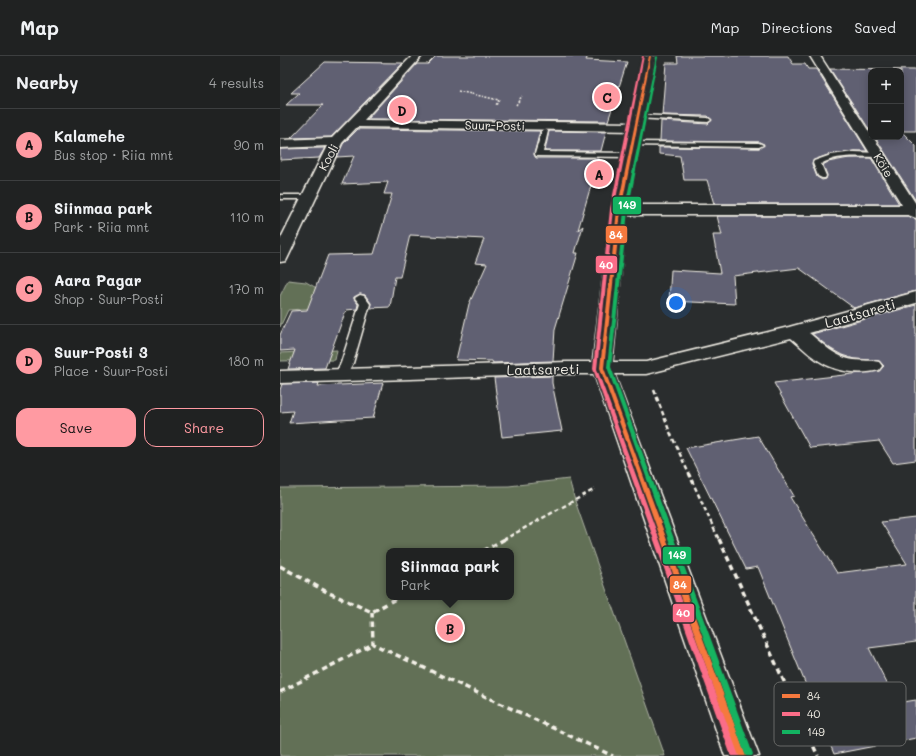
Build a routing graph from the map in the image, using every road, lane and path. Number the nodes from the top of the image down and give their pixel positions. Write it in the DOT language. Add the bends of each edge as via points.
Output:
graph roads {
  1 [pos="417,56"];
  2 [pos="650,56"];
  3 [pos="815,56"];
  4 [pos="458,91"];
  5 [pos="522,96"];
  6 [pos="496,105"];
  7 [pos="516,106"];
  8 [pos="708,120"];
  9 [pos="354,123"];
  10 [pos="545,131"];
  11 [pos="634,136"];
  12 [pos="336,142"];
  13 [pos="280,144"];
  14 [pos="760,145"];
  15 [pos="878,155"];
  16 [pos="822,176"];
  17 [pos="280,197"];
  18 [pos="308,197"];
  19 [pos="619,210"];
  20 [pos="915,211"];
  21 [pos="280,257"];
  22 [pos="916,297"];
  23 [pos="360,298"];
  24 [pos="795,331"];
  25 [pos="872,366"];
  26 [pos="602,368"];
  27 [pos="646,368"];
  28 [pos="341,375"];
  29 [pos="280,377"];
  30 [pos="595,489"];
  31 [pos="489,548"];
  32 [pos="280,566"];
  33 [pos="394,600"];
  34 [pos="372,612"];
  35 [pos="373,644"];
  36 [pos="784,682"];
  37 [pos="280,692"];
  38 [pos="813,746"];
  39 [pos="613,756"];
  40 [pos="742,756"];
  41 [pos="818,756"];
  1 -- 9 [label="street, Kooli"];
  2 -- 11 [label="street"];
  3 -- 15 [label="street, Köie"];
  4 -- 6 [label="path" via="499,100"];
  5 -- 7 [label="path"];
  8 -- 11 [label="lane"];
  9 -- 11 [label="street, Suur-Posti"];
  9 -- 12 [label="street, Kooli"];
  10 -- 11 [label="lane" via="539,154"];
  11 -- 14 [label="lane"];
  11 -- 19 [label="street"];
  12 -- 13 [label="street"];
  12 -- 18 [label="street, Kooli"];
  15 -- 16 [label="lane" via="827,157 818,163"];
  15 -- 20 [label="street, Köie"];
  17 -- 18 [label="lane"];
  18 -- 21 [label="street, Kooli"];
  19 -- 20 [label="street"];
  19 -- 26 [label="street"];
  22 -- 24 [label="street, Laatsareti"];
  23 -- 28 [label="lane" via="364,304 347,363"];
  24 -- 25 [label="street" via="828,358 851,366"];
  24 -- 27 [label="street, Laatsareti"];
  26 -- 27 [label="street, Laatsareti"];
  26 -- 28 [label="street, Laatsareti"];
  26 -- 40 [label="street"];
  27 -- 36 [label="path" via="669,430"];
  28 -- 29 [label="street, Laatsareti"];
  30 -- 31 [label="path"];
  32 -- 34 [label="path" via="327,592"];
  33 -- 34 [label="path"];
  34 -- 35 [label="path"];
  35 -- 37 [label="path"];
  35 -- 39 [label="path"];
  38 -- 41 [label="path"];
}
